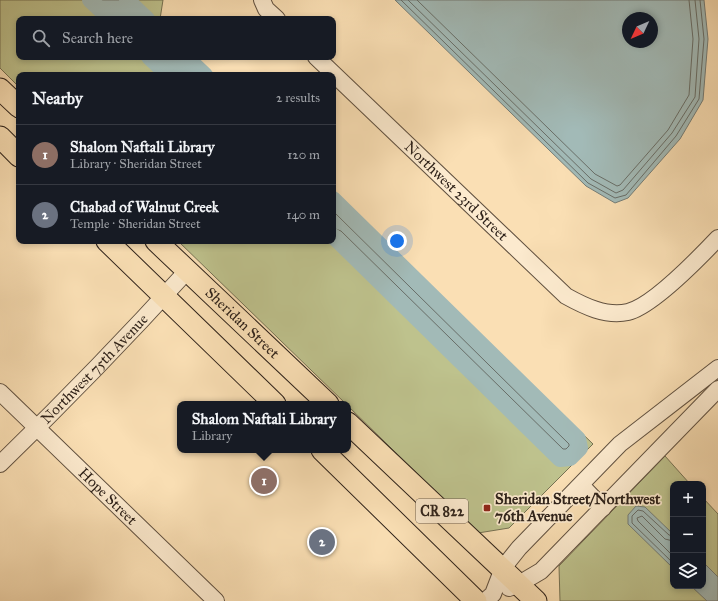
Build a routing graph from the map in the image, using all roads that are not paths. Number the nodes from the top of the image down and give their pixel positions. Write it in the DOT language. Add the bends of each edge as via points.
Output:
graph roads {
  1 [pos="262,0"];
  2 [pos="274,16"];
  3 [pos="319,60"];
  4 [pos="332,72"];
  5 [pos="336,76"];
  6 [pos="0,89"];
  7 [pos="16,104"];
  8 [pos="0,137"];
  9 [pos="16,153"];
  10 [pos="718,238"];
  11 [pos="110,244"];
  12 [pos="159,244"];
  13 [pos="187,271"];
  14 [pos="164,296"];
  15 [pos="718,368"];
  16 [pos="718,389"];
  17 [pos="0,392"];
  18 [pos="272,401"];
  19 [pos="325,401"];
  20 [pos="351,426"];
  21 [pos="37,428"];
  22 [pos="325,453"];
  23 [pos="0,464"];
  24 [pos="581,485"];
  25 [pos="604,508"];
  26 [pos="502,568"];
  27 [pos="519,584"];
  28 [pos="485,599"];
  29 [pos="216,601"];
  30 [pos="536,601"];
  1 -- 2 [label="street" via="266,9"];
  3 -- 4 [label="street, Northwest 23rd Street"];
  5 -- 10 [label="street, Northwest 23rd Street" via="566,296 581,305 605,312 628,312 652,300"];
  6 -- 7 [label="main road"];
  8 -- 9 [label="main road"];
  11 -- 14 [label="main road"];
  12 -- 13 [label="main road, Sheridan Street"];
  13 -- 14 [label="street, Northwest 75th Avenue"];
  13 -- 19 [label="main road, Sheridan Street"];
  14 -- 18 [label="main road"];
  14 -- 21 [label="street, Northwest 75th Avenue"];
  15 -- 24 [label="street" via="620,444"];
  16 -- 25 [label="street"];
  17 -- 21 [label="street, Hope Street"];
  20 -- 26 [label="main road, CR 822"];
  21 -- 23 [label="street, Northwest 75th Avenue"];
  21 -- 29 [label="street, Hope Street"];
  22 -- 28 [label="main road, CR 822"];
  24 -- 25 [label="street"];
  24 -- 26 [label="street"];
  25 -- 27 [label="street" via="542,572"];
  26 -- 27 [label="main road, CR 822"];
  26 -- 28 [label="street"];
  27 -- 28 [label="street"];
  27 -- 30 [label="main road, CR 822"];
}
